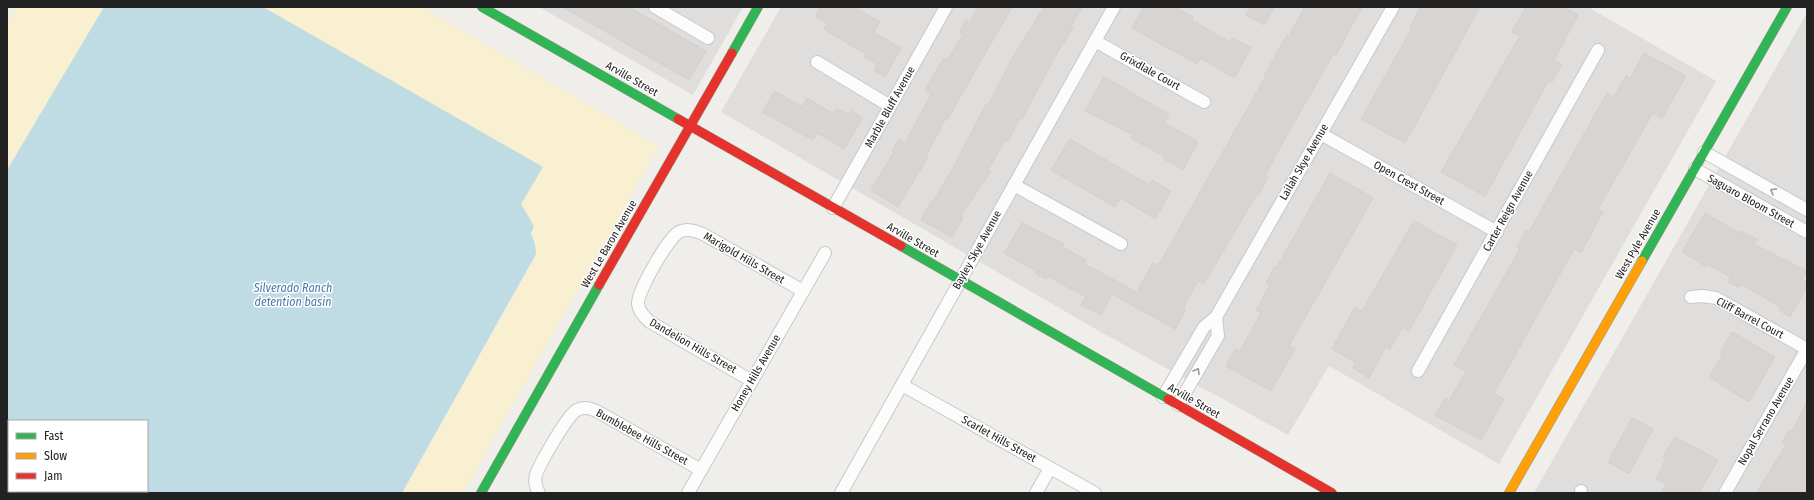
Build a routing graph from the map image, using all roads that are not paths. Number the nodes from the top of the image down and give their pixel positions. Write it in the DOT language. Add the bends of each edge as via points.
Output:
graph roads {
  1 [pos="482,7"];
  2 [pos="655,7"];
  3 [pos="758,7"];
  4 [pos="946,7"];
  5 [pos="1114,7"];
  6 [pos="1393,7"];
  7 [pos="1787,7"];
  8 [pos="672,11"];
  9 [pos="708,38"];
  10 [pos="1095,41"];
  11 [pos="1598,50"];
  12 [pos="817,62"];
  13 [pos="1204,102"];
  14 [pos="890,106"];
  15 [pos="690,126"];
  16 [pos="1321,134"];
  17 [pos="1704,152"];
  18 [pos="1695,169"];
  19 [pos="1014,185"];
  20 [pos="833,208"];
  21 [pos="1807,210"];
  22 [pos="1497,232"];
  23 [pos="1807,232"];
  24 [pos="1121,244"];
  25 [pos="824,253"];
  26 [pos="960,280"];
  27 [pos="803,291"];
  28 [pos="1691,298"];
  29 [pos="639,308"];
  30 [pos="1216,317"];
  31 [pos="1807,349"];
  32 [pos="1418,371"];
  33 [pos="752,380"];
  34 [pos="902,385"];
  35 [pos="1163,397"];
  36 [pos="1178,405"];
  37 [pos="1050,468"];
  38 [pos="701,470"];
  39 [pos="538,490"];
  40 [pos="481,493"];
  41 [pos="688,493"];
  42 [pos="841,493"];
  43 [pos="1036,493"];
  44 [pos="1095,493"];
  45 [pos="1332,493"];
  46 [pos="1509,493"];
  47 [pos="1724,493"];
  1 -- 15 [label="street, Arville Street"];
  2 -- 8 [label="street"];
  3 -- 15 [label="street, West Le Baron Avenue"];
  4 -- 14 [label="street, Marble Bluff Avenue"];
  5 -- 10 [label="street, Bayley Skye Avenue"];
  6 -- 16 [label="street, Lailah Skye Avenue"];
  7 -- 17 [label="street, West Pyle Avenue"];
  8 -- 9 [label="street"];
  10 -- 13 [label="street, Grixdlale Court"];
  10 -- 19 [label="street, Bayley Skye Avenue"];
  11 -- 22 [label="street, Carter Reign Avenue"];
  12 -- 14 [label="street"];
  14 -- 20 [label="street, Marble Bluff Avenue"];
  15 -- 20 [label="street, Arville Street"];
  15 -- 40 [label="street, West Le Baron Avenue"];
  16 -- 22 [label="street, Open Crest Street"];
  16 -- 30 [label="street, Lailah Skye Avenue"];
  17 -- 18 [label="street, West Pyle Avenue"];
  21 -- 17 [label="street, Saguaro Bloom Street, one-way"];
  18 -- 23 [label="street, Saguaro Bloom Street"];
  18 -- 46 [label="street, West Pyle Avenue"];
  19 -- 24 [label="street"];
  19 -- 26 [label="street, Bayley Skye Avenue"];
  20 -- 26 [label="street, Arville Street"];
  22 -- 32 [label="street, Carter Reign Avenue"];
  25 -- 27 [label="street, Honey Hills Avenue"];
  26 -- 34 [label="street, Bayley Skye Avenue"];
  26 -- 35 [label="street, Arville Street"];
  27 -- 29 [label="street, Marigold Hills Street" via="703,234 684,230 674,236 655,266 638,299"];
  27 -- 33 [label="street, Honey Hills Avenue"];
  28 -- 31 [label="street, Cliff Barrel Court" via="1716,298"];
  29 -- 33 [label="street, Dandelion Hills Street" via="644,318 650,322"];
  30 -- 35 [label="street, Lailah Skye Avenue" via="1204,327"];
  36 -- 30 [label="street, one-way" via="1218,336"];
  31 -- 47 [label="street, Nopal Serrano Avenue"];
  33 -- 38 [label="street, Honey Hills Avenue"];
  34 -- 37 [label="street, Scarlet Hills Street"];
  34 -- 42 [label="street, Bayley Skye Avenue"];
  35 -- 36 [label="street, Arville Street"];
  36 -- 45 [label="street, Arville Street"];
  37 -- 43 [label="street"];
  37 -- 44 [label="street, Scarlet Hills Street"];
  38 -- 39 [label="street, Bumblebee Hills Street" via="600,413 581,408 575,410 567,420 538,470"];
  38 -- 41 [label="street, Honey Hills Avenue"];
}
